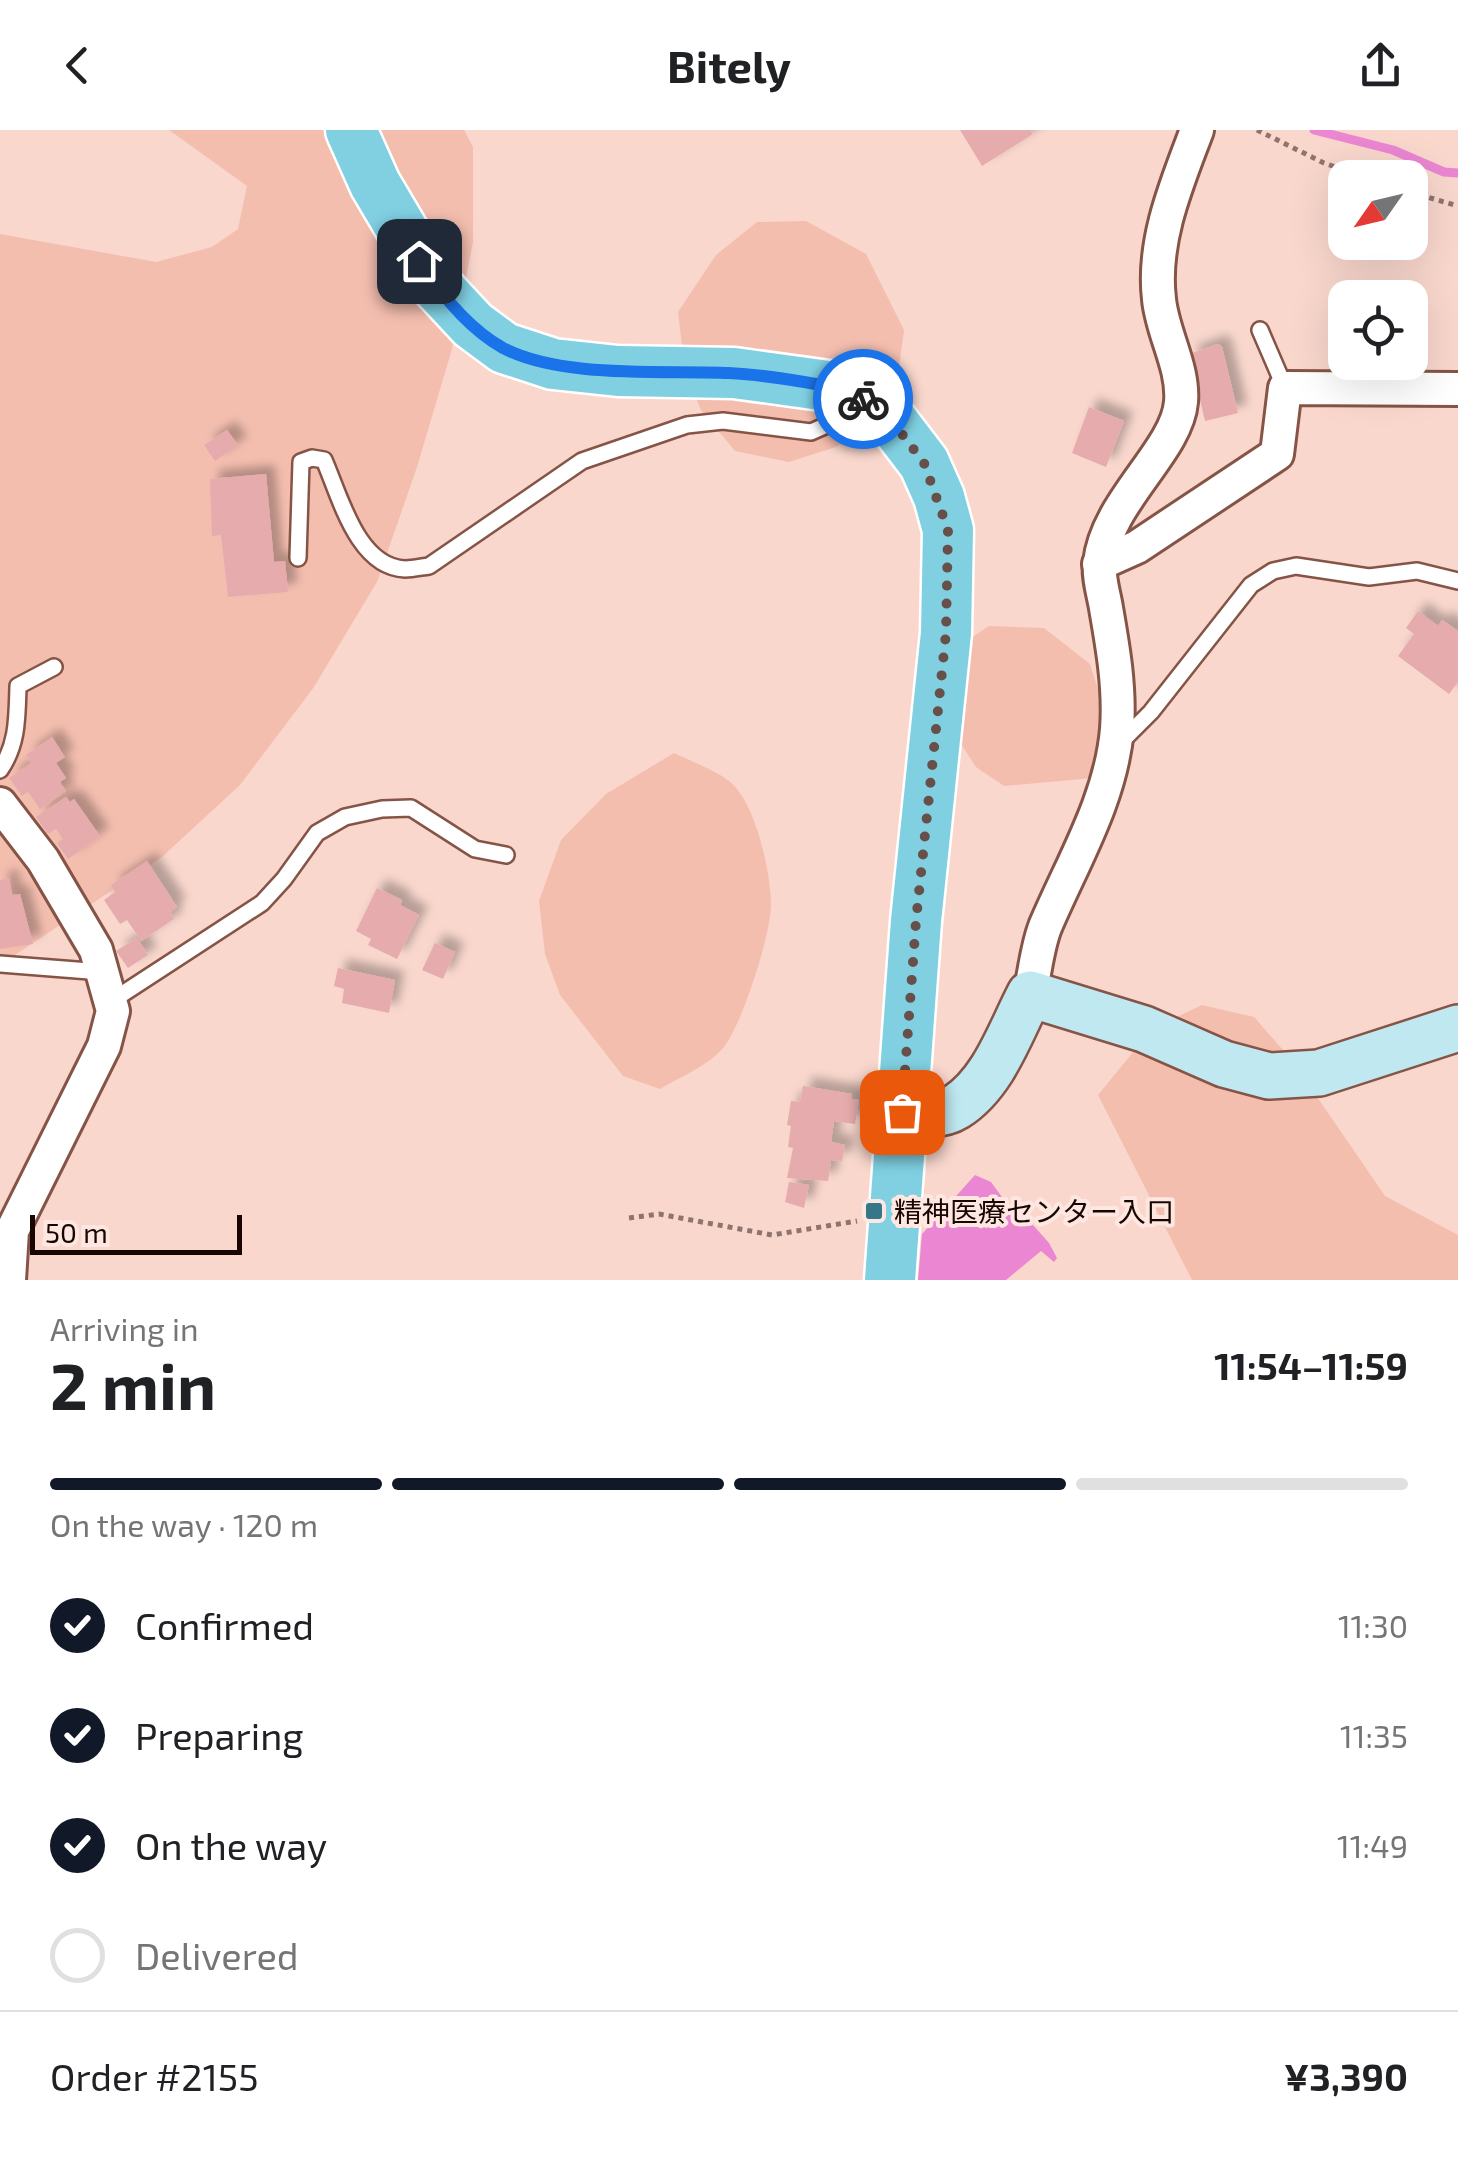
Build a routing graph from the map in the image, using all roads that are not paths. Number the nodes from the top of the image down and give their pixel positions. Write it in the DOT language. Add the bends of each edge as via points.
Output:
graph roads {
  1 [pos="351,130"];
  2 [pos="1196,130"];
  3 [pos="1260,330"];
  4 [pos="1285,388"];
  5 [pos="1458,389"];
  6 [pos="871,406"];
  7 [pos="298,558"];
  8 [pos="1099,564"];
  9 [pos="1458,580"];
  10 [pos="54,667"];
  11 [pos="1113,750"];
  12 [pos="0,770"];
  13 [pos="0,804"];
  14 [pos="506,855"];
  15 [pos="0,964"];
  16 [pos="106,987"];
  17 [pos="1030,994"];
  18 [pos="1458,1028"];
  19 [pos="902,1112"];
  20 [pos="9,1280"];
  21 [pos="890,1280"];
  1 -- 6 [label="main road" via="433,282 504,348 553,364 734,373 850,390"];
  2 -- 8 [label="street" via="1169,205 1160,258 1158,299 1181,404 1170,432 1117,510"];
  3 -- 4 [label="lane"];
  4 -- 5 [label="street"];
  4 -- 8 [label="street" via="1277,454 1137,547"];
  6 -- 7 [label="lane" via="811,432 723,422 686,425 582,461 429,566 402,569 377,559 360,540 324,460 312,458 301,462"];
  6 -- 19 [label="main road" via="892,421 924,463 948,530 946,633"];
  8 -- 11 [label="street" via="1118,680"];
  9 -- 11 [label="lane" via="1296,566 1273,571 1251,584"];
  10 -- 12 [label="lane" via="18,686 16,734"];
  11 -- 17 [label="street" via="1106,786 1044,931"];
  13 -- 16 [label="street" via="43,860 96,950"];
  14 -- 16 [label="lane" via="475,849 411,808 346,817 317,834 262,903"];
  15 -- 16 [label="lane"];
  16 -- 20 [label="street" via="113,1011 104,1046 12,1231"];
  17 -- 18 [label="street" via="1269,1076 1320,1073"];
  17 -- 19 [label="street" via="985,1080 954,1108"];
  19 -- 21 [label="main road"];
}
